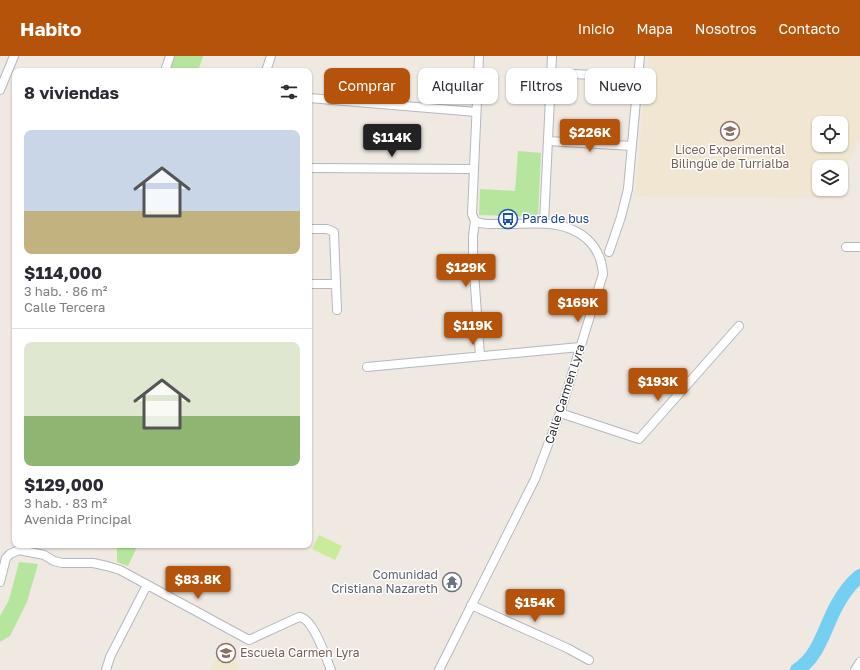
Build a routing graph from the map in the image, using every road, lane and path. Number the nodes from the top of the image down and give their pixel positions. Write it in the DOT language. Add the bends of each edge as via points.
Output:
graph roads {
  1 [pos="14,56"];
  2 [pos="170,56"];
  3 [pos="271,56"];
  4 [pos="479,56"];
  5 [pos="552,56"];
  6 [pos="640,56"];
  7 [pos="166,68"];
  8 [pos="267,68"];
  9 [pos="551,68"];
  10 [pos="639,68"];
  11 [pos="0,90"];
  12 [pos="312,98"];
  13 [pos="550,104"];
  14 [pos="636,104"];
  15 [pos="476,112"];
  16 [pos="548,141"];
  17 [pos="632,146"];
  18 [pos="312,168"];
  19 [pos="474,169"];
  20 [pos="475,221"];
  21 [pos="544,223"];
  22 [pos="312,229"];
  23 [pos="846,247"];
  24 [pos="860,247"];
  25 [pos="609,252"];
  26 [pos="312,284"];
  27 [pos="336,284"];
  28 [pos="337,310"];
  29 [pos="739,326"];
  30 [pos="580,347"];
  31 [pos="480,356"];
  32 [pos="367,367"];
  33 [pos="560,413"];
  34 [pos="0,582"];
  35 [pos="147,585"];
  36 [pos="472,605"];
  37 [pos="589,660"];
  38 [pos="860,662"];
  39 [pos="106,670"];
  40 [pos="332,670"];
  41 [pos="439,670"];
  42 [pos="855,670"];
  1 -- 11 [label="street"];
  2 -- 7 [label="street"];
  3 -- 8 [label="street"];
  4 -- 15 [label="street"];
  5 -- 9 [label="street"];
  6 -- 10 [label="street"];
  12 -- 15 [label="street"];
  13 -- 16 [label="street"];
  14 -- 17 [label="street"];
  15 -- 19 [label="street"];
  16 -- 17 [label="street"];
  16 -- 21 [label="street"];
  17 -- 25 [label="street" via="628,189"];
  18 -- 19 [label="street"];
  19 -- 20 [label="street" via="472,214"];
  20 -- 21 [label="street, Calle Carmen Lyra" via="484,224"];
  20 -- 31 [label="street" via="473,258"];
  21 -- 30 [label="street, Calle Carmen Lyra" via="558,224 583,236 594,246 602,264 603,274"];
  22 -- 27 [label="street" via="328,229 334,232"];
  23 -- 24 [label="street"];
  26 -- 27 [label="street"];
  27 -- 28 [label="street"];
  29 -- 33 [label="street" via="639,439"];
  30 -- 31 [label="street"];
  30 -- 33 [label="street, Calle Carmen Lyra"];
  31 -- 32 [label="street"];
  33 -- 36 [label="street, Calle Carmen Lyra" via="535,479"];
  34 -- 35 [label="street" via="6,558 19,550 44,555 62,563 93,563 114,568"];
  35 -- 39 [label="street" via="110,657"];
  35 -- 40 [label="street" via="249,640 298,617 306,619"];
  36 -- 37 [label="street"];
  36 -- 41 [label="street, Calle Carmen Lyra"];
  38 -- 42 [label="street"];
}
